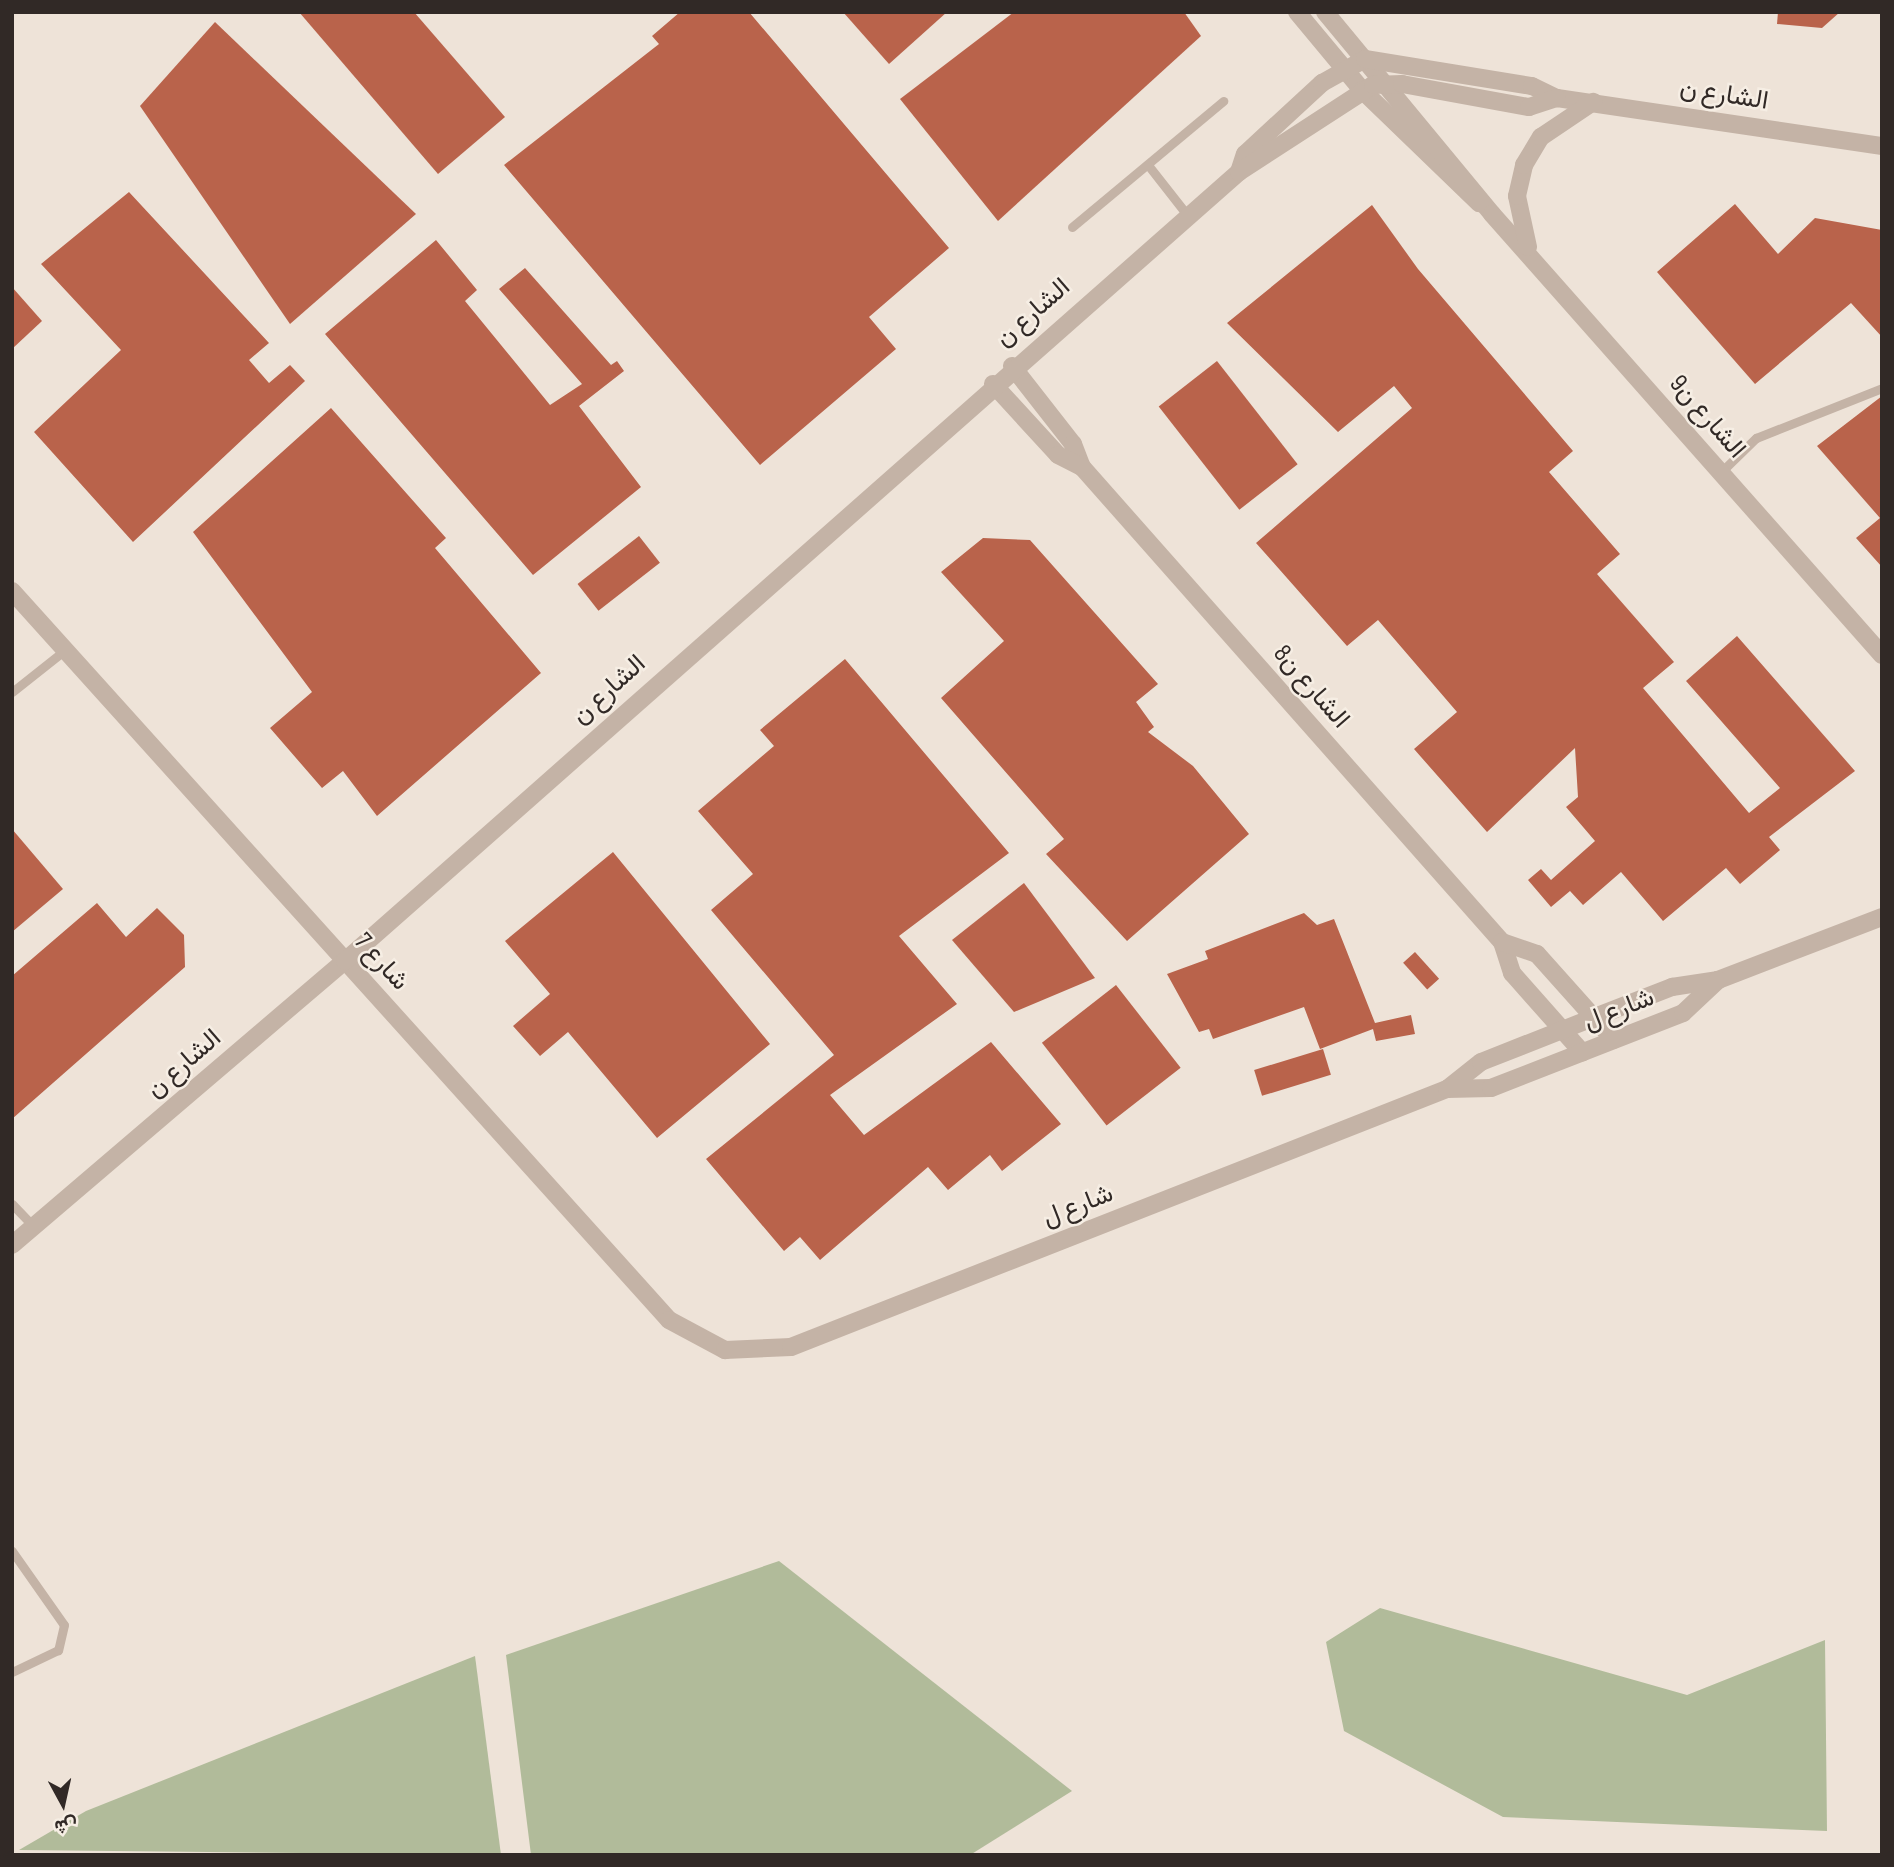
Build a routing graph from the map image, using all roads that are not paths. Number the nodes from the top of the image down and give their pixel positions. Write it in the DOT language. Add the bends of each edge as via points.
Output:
graph roads {
  1 [pos="1297,12"];
  2 [pos="1325,12"];
  3 [pos="1365,59"];
  4 [pos="1343,66"];
  5 [pos="1385,83"];
  6 [pos="1362,90"];
  7 [pos="1557,98"];
  8 [pos="1223,101"];
  9 [pos="1593,102"];
  10 [pos="1882,146"];
  11 [pos="1148,165"];
  12 [pos="1238,172"];
  13 [pos="1493,214"];
  14 [pos="1188,216"];
  15 [pos="1072,227"];
  16 [pos="1532,257"];
  17 [pos="1012,366"];
  18 [pos="993,384"];
  19 [pos="1882,388"];
  20 [pos="1082,467"];
  21 [pos="1721,472"];
  22 [pos="12,591"];
  23 [pos="65,650"];
  24 [pos="1882,655"];
  25 [pos="12,692"];
  26 [pos="1882,917"];
  27 [pos="1502,942"];
  28 [pos="345,961"];
  29 [pos="1718,980"];
  30 [pos="1595,1017"];
  31 [pos="1560,1031"];
  32 [pos="1614,1040"];
  33 [pos="1582,1052"];
  34 [pos="1447,1089"];
  35 [pos="12,1204"];
  36 [pos="34,1227"];
  37 [pos="12,1245"];
  38 [pos="725,1350"];
  39 [pos="12,1551"];
  40 [pos="12,1672"];
  1 -- 4 [label="street, الشارع ن9"];
  2 -- 3 [label="street, الشارع ن9"];
  3 -- 4 [label="street, الشارع ن"];
  3 -- 5 [label="street, الشارع ن9"];
  3 -- 7 [label="street, الشارع ن" via="1532,86"];
  4 -- 6 [label="street, الشارع ن9"];
  4 -- 12 [label="street, الشارع ن" via="1245,154"];
  5 -- 6 [label="street, الشارع ن"];
  5 -- 7 [label="street, الشارع ن" via="1529,107"];
  5 -- 13 [label="street, الشارع ن9"];
  6 -- 12 [label="street, الشارع ن" via="1258,165"];
  6 -- 13 [label="street, الشارع ن9"];
  7 -- 9 [label="street, الشارع ن"];
  8 -- 11 [label="lane"];
  9 -- 10 [label="street, الشارع ن"];
  9 -- 16 [label="street" via="1541,137 1524,164 1517,196"];
  11 -- 14 [label="lane"];
  11 -- 15 [label="lane"];
  12 -- 14 [label="street, الشارع ن"];
  13 -- 16 [label="street, الشارع ن9"];
  14 -- 17 [label="street, الشارع ن"];
  16 -- 21 [label="street, الشارع ن9"];
  17 -- 18 [label="street, الشارع ن"];
  17 -- 20 [label="street, الشارع ن8" via="1073,444"];
  18 -- 20 [label="street, الشارع ن8" via="1058,455"];
  18 -- 28 [label="street, الشارع ن"];
  19 -- 21 [label="lane" via="1756,438"];
  20 -- 27 [label="street, الشارع ن8"];
  21 -- 24 [label="street, الشارع ن9"];
  22 -- 23 [label="street, شارع 7"];
  23 -- 25 [label="lane"];
  23 -- 28 [label="street, شارع 7"];
  26 -- 29 [label="street, شارع ل"];
  27 -- 30 [label="street, الشارع ن8" via="1537,954"];
  27 -- 31 [label="street, الشارع ن8" via="1512,973"];
  28 -- 36 [label="street, الشارع ن"];
  28 -- 38 [label="street, شارع 7" via="669,1320"];
  29 -- 30 [label="street, شارع ل" via="1672,987"];
  29 -- 32 [label="street, شارع ل" via="1683,1013"];
  30 -- 31 [label="street, شارع ل"];
  30 -- 32 [label="street, الشارع ن8"];
  31 -- 33 [label="street, الشارع ن8"];
  31 -- 34 [label="street, شارع ل" via="1481,1062"];
  32 -- 33 [label="street, شارع ل"];
  33 -- 34 [label="street, شارع ل" via="1491,1088"];
  34 -- 38 [label="street, شارع ل" via="791,1347"];
  35 -- 36 [label="lane"];
  36 -- 37 [label="street, الشارع ن"];
  39 -- 40 [label="lane" via="64,1625 58,1650"];
}
